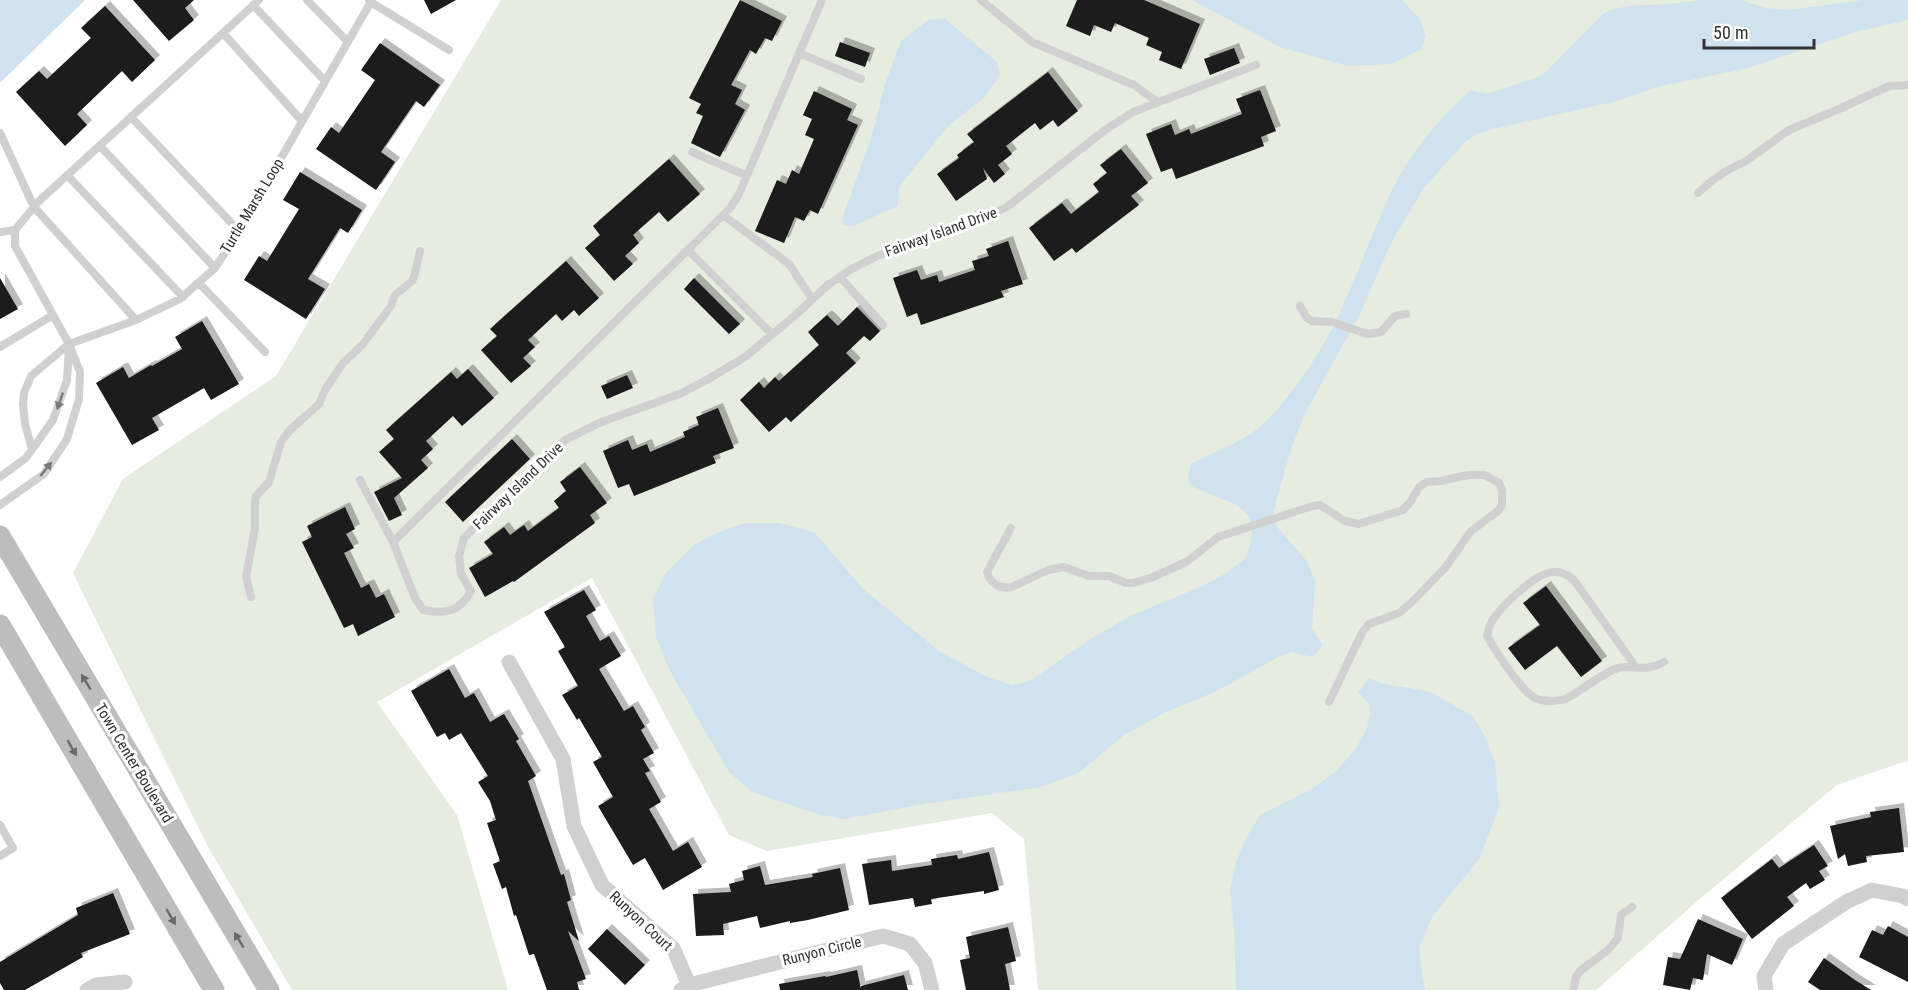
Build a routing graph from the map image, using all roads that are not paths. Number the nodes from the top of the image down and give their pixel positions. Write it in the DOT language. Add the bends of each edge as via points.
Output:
graph roads {
  1 [pos="307,0"];
  2 [pos="822,0"];
  3 [pos="981,0"];
  4 [pos="370,1"];
  5 [pos="256,3"];
  6 [pos="223,33"];
  7 [pos="348,42"];
  8 [pos="449,50"];
  9 [pos="799,53"];
  10 [pos="1256,65"];
  11 [pos="861,79"];
  12 [pos="325,81"];
  13 [pos="1908,85"];
  14 [pos="1156,101"];
  15 [pos="131,117"];
  16 [pos="303,121"];
  17 [pos="0,133"];
  18 [pos="100,146"];
  19 [pos="692,152"];
  20 [pos="67,175"];
  21 [pos="747,176"];
  22 [pos="1698,193"];
  23 [pos="34,207"];
  24 [pos="723,215"];
  25 [pos="15,230"];
  26 [pos="239,231"];
  27 [pos="0,232"];
  28 [pos="688,250"];
  29 [pos="420,251"];
  30 [pos="215,268"];
  31 [pos="840,277"];
  32 [pos="199,283"];
  33 [pos="183,297"];
  34 [pos="812,299"];
  35 [pos="1300,306"];
  36 [pos="1406,314"];
  37 [pos="53,315"];
  38 [pos="136,320"];
  39 [pos="883,325"];
  40 [pos="772,334"];
  41 [pos="69,344"];
  42 [pos="0,347"];
  43 [pos="266,352"];
  44 [pos="32,449"];
  45 [pos="0,477"];
  46 [pos="360,480"];
  47 [pos="0,505"];
  48 [pos="1011,528"];
  49 [pos="0,536"];
  50 [pos="393,542"];
  51 [pos="251,597"];
  52 [pos="0,626"];
  53 [pos="508,662"];
  54 [pos="1664,662"];
  55 [pos="1635,666"];
  56 [pos="1329,702"];
  57 [pos="0,825"];
  58 [pos="0,856"];
  59 [pos="1908,899"];
  60 [pos="1632,907"];
  61 [pos="125,982"];
  62 [pos="687,988"];
  63 [pos="87,990"];
  64 [pos="214,990"];
  65 [pos="269,990"];
  66 [pos="932,990"];
  67 [pos="1572,990"];
  68 [pos="1766,990"];
  1 -- 7 [label="lane"];
  2 -- 9 [label="lane"];
  3 -- 14 [label="lane" via="1032,42 1134,85"];
  4 -- 7 [label="lane, Turtle Marsh Loop"];
  4 -- 8 [label="lane"];
  5 -- 6 [label="lane"];
  5 -- 12 [label="lane"];
  6 -- 15 [label="lane"];
  6 -- 16 [label="lane"];
  7 -- 12 [label="lane, Turtle Marsh Loop"];
  9 -- 11 [label="lane"];
  9 -- 21 [label="lane"];
  10 -- 14 [label="lane, Fairway Island Drive"];
  12 -- 16 [label="lane, Turtle Marsh Loop"];
  13 -- 22 [label="lane" via="1889,86 1789,130"];
  14 -- 31 [label="lane, Fairway Island Drive" via="1106,130 1007,207 971,224 877,256"];
  15 -- 18 [label="lane"];
  15 -- 26 [label="lane"];
  16 -- 26 [label="lane, Turtle Marsh Loop"];
  17 -- 23 [label="lane"];
  18 -- 20 [label="lane"];
  18 -- 30 [label="lane"];
  19 -- 21 [label="lane"];
  20 -- 23 [label="lane"];
  20 -- 33 [label="lane"];
  21 -- 24 [label="lane"];
  23 -- 25 [label="lane"];
  23 -- 38 [label="lane"];
  24 -- 28 [label="lane"];
  24 -- 34 [label="lane" via="789,264"];
  25 -- 27 [label="lane"];
  25 -- 37 [label="lane" via="15,246"];
  26 -- 30 [label="lane, Turtle Marsh Loop"];
  28 -- 40 [label="lane"];
  28 -- 50 [label="lane"];
  29 -- 51 [label="lane" via="412,281 395,295 363,344 343,363 319,404 281,442 268,482 256,496 246,577"];
  30 -- 32 [label="lane, Turtle Marsh Loop"];
  31 -- 34 [label="lane, Fairway Island Drive"];
  31 -- 39 [label="lane"];
  32 -- 33 [label="lane, Turtle Marsh Loop"];
  32 -- 43 [label="lane"];
  33 -- 38 [label="lane, Turtle Marsh Loop"];
  34 -- 40 [label="lane, Fairway Island Drive"];
  35 -- 36 [label="lane" via="1312,321 1332,322 1367,334 1381,332 1395,316"];
  37 -- 41 [label="lane"];
  37 -- 42 [label="lane"];
  38 -- 41 [label="lane, Turtle Marsh Loop"];
  40 -- 50 [label="lane, Fairway Island Drive" via="745,357 682,393 599,423 565,440 464,538 459,556 461,574 471,591 465,603 437,613 423,610"];
  41 -- 44 [label="lane, one-way" via="67,380 54,420"];
  41 -- 44 [label="lane" via="31,376 24,393"];
  47 -- 41 [label="lane, one-way" via="44,474 67,439 79,399 80,372"];
  44 -- 45 [label="lane"];
  46 -- 50 [label="lane, Fairway Island Drive"];
  48 -- 56 [label="lane" via="987,572 994,585 1006,588 1064,567 1133,584 1176,568 1218,537 1312,506 1320,505 1345,521 1359,524 1403,510 1422,483 1468,475 1493,478 1503,490 1502,505 1471,531 1445,568 1411,603 1399,613 1369,624"];
  65 -- 49 [label="main road, Town Center Boulevard, one-way"];
  52 -- 64 [label="main road, one-way"];
  53 -- 62 [label="street, Runyon Court" via="563,759 574,826 602,885 673,948"];
  54 -- 55 [label="lane" via="1650,668"];
  55 -- 55 [label="lane" via="1600,675 1565,699 1551,701 1534,697 1516,679 1487,636 1501,609 1535,580 1549,573 1564,573 1574,580"];
  57 -- 58 [label="lane" via="13,848"];
  59 -- 68 [label="street" via="1872,890 1846,902 1783,944 1764,976"];
  60 -- 67 [label="lane" via="1621,915 1618,938 1580,971"];
  61 -- 63 [label="street" via="96,985"];
  62 -- 66 [label="street, Runyon Circle" via="883,936 909,944 925,963"];
}
